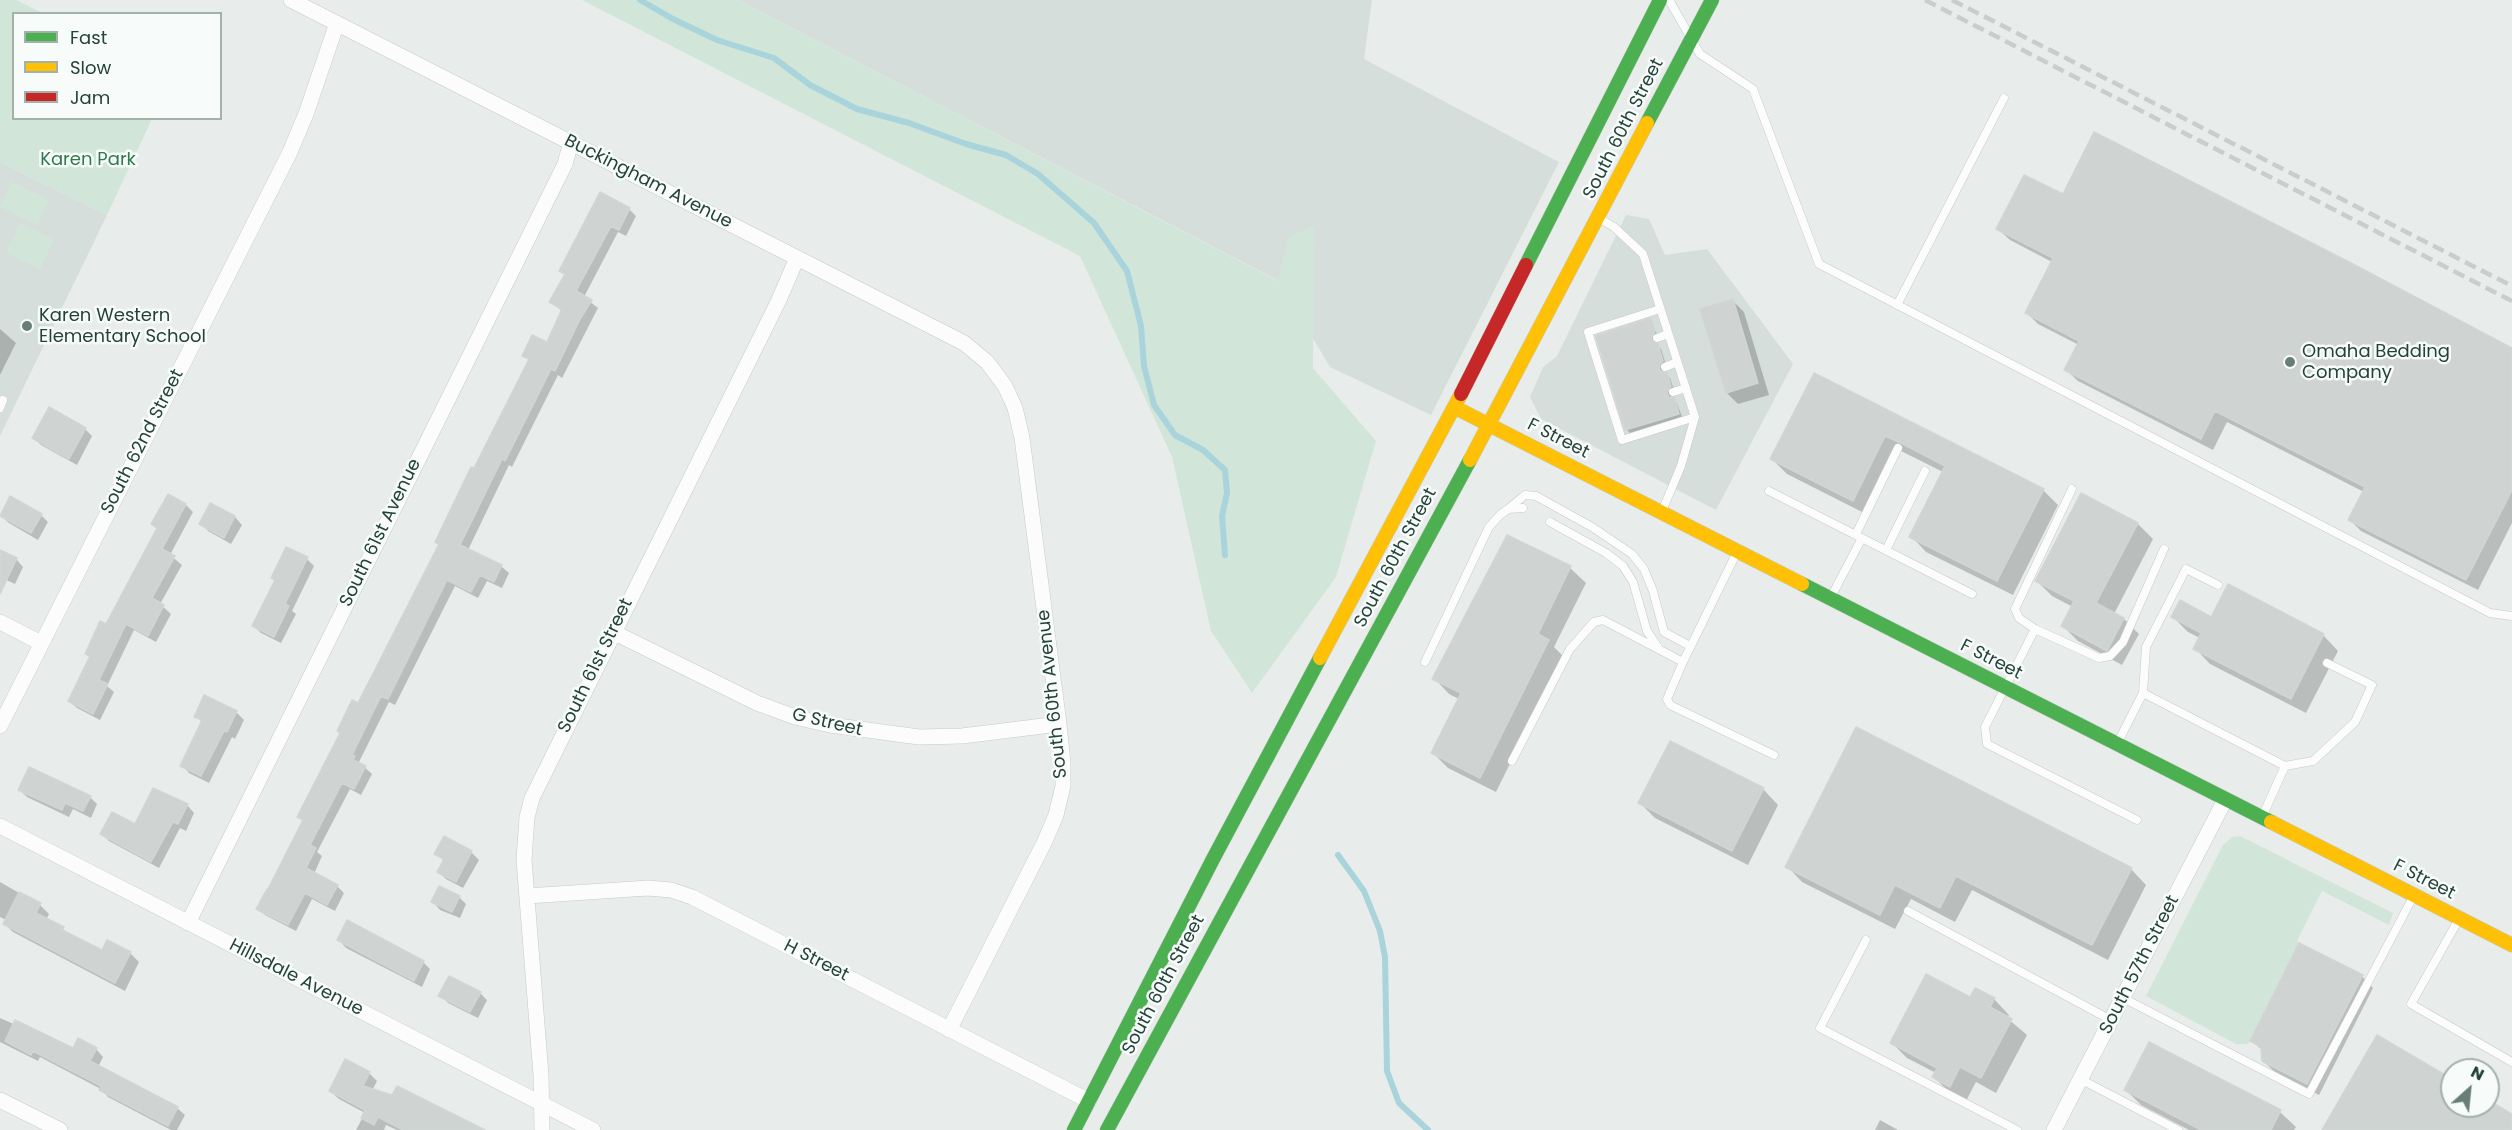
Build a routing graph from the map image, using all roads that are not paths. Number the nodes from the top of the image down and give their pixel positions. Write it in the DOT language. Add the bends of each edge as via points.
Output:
graph roads {
  1 [pos="291,0"];
  2 [pos="1660,0"];
  3 [pos="1669,0"];
  4 [pos="1712,0"];
  5 [pos="338,23"];
  6 [pos="1691,41"];
  7 [pos="2004,98"];
  8 [pos="570,142"];
  9 [pos="1599,218"];
  10 [pos="797,258"];
  11 [pos="1897,305"];
  12 [pos="1660,309"];
  13 [pos="1668,334"];
  14 [pos="1657,338"];
  15 [pos="1677,362"];
  16 [pos="1665,367"];
  17 [pos="998,374"];
  18 [pos="1686,388"];
  19 [pos="1673,392"];
  20 [pos="1454,407"];
  21 [pos="1695,417"];
  22 [pos="1489,424"];
  23 [pos="1898,448"];
  24 [pos="1925,471"];
  25 [pos="2072,489"];
  26 [pos="1769,491"];
  27 [pos="1523,508"];
  28 [pos="1508,509"];
  29 [pos="1662,512"];
  30 [pos="1550,522"];
  31 [pos="1859,536"];
  32 [pos="2164,549"];
  33 [pos="1886,550"];
  34 [pos="1737,551"];
  35 [pos="2218,585"];
  36 [pos="1972,594"];
  37 [pos="1830,598"];
  38 [pos="2512,616"];
  39 [pos="0,622"];
  40 [pos="2035,629"];
  41 [pos="613,632"];
  42 [pos="42,643"];
  43 [pos="1690,646"];
  44 [pos="1659,649"];
  45 [pos="1425,662"];
  46 [pos="1683,662"];
  47 [pos="2327,663"];
  48 [pos="2004,687"];
  49 [pos="2143,693"];
  50 [pos="1059,724"];
  51 [pos="0,726"];
  52 [pos="2117,744"];
  53 [pos="1774,755"];
  54 [pos="1512,761"];
  55 [pos="2285,766"];
  56 [pos="2225,800"];
  57 [pos="2262,818"];
  58 [pos="2137,820"];
  59 [pos="0,826"];
  60 [pos="2414,895"];
  61 [pos="527,896"];
  62 [pos="1908,911"];
  63 [pos="2460,918"];
  64 [pos="188,923"];
  65 [pos="1866,940"];
  66 [pos="2512,945"];
  67 [pos="2123,998"];
  68 [pos="2111,1020"];
  69 [pos="949,1030"];
  70 [pos="2512,1062"];
  71 [pos="2080,1079"];
  72 [pos="0,1100"];
  73 [pos="1089,1101"];
  74 [pos="542,1104"];
  75 [pos="52,1128"];
  76 [pos="542,1130"];
  77 [pos="592,1130"];
  78 [pos="1074,1130"];
  79 [pos="1107,1130"];
  80 [pos="2017,1130"];
  81 [pos="2054,1130"];
  82 [pos="2178,1130"];
  1 -- 5 [label="street, Buckingham Avenue"];
  2 -- 20 [label="main road, South 60th Street"];
  3 -- 6 [label="lane"];
  4 -- 6 [label="main road, South 60th Street"];
  5 -- 8 [label="street, Buckingham Avenue"];
  5 -- 42 [label="street, South 62nd Street" via="290,152"];
  6 -- 9 [label="main road, South 60th Street"];
  6 -- 11 [label="lane" via="1700,54 1753,89 1819,264"];
  7 -- 11 [label="lane"];
  8 -- 10 [label="street, Buckingham Avenue"];
  8 -- 64 [label="street, South 61st Avenue" via="565,164"];
  9 -- 12 [label="lane" via="1643,254"];
  9 -- 22 [label="main road, South 60th Street"];
  10 -- 17 [label="street, Buckingham Avenue" via="964,343"];
  10 -- 41 [label="street, South 61st Street"];
  11 -- 38 [label="lane" via="2490,613"];
  12 -- 13 [label="lane"];
  12 -- 21 [label="lane" via="1588,332 1622,440"];
  13 -- 14 [label="lane"];
  13 -- 15 [label="lane"];
  15 -- 16 [label="lane"];
  15 -- 18 [label="lane"];
  17 -- 50 [label="street, South 60th Avenue" via="1015,408 1022,438"];
  18 -- 19 [label="lane"];
  18 -- 21 [label="lane"];
  20 -- 22 [label="main road, F Street"];
  20 -- 73 [label="main road, South 60th Street" via="1207,870"];
  21 -- 29 [label="lane"];
  22 -- 29 [label="main road, F Street"];
  22 -- 79 [label="main road, South 60th Street"];
  23 -- 31 [label="lane"];
  24 -- 33 [label="lane"];
  25 -- 40 [label="lane" via="2015,609 2019,618"];
  26 -- 31 [label="lane"];
  27 -- 28 [label="lane"];
  28 -- 43 [label="lane" via="1525,495 1536,496 1632,554 1644,569 1664,632"];
  28 -- 45 [label="lane" via="1489,527"];
  29 -- 34 [label="main road, F Street"];
  30 -- 44 [label="lane" via="1623,566 1633,582 1647,632"];
  31 -- 33 [label="lane"];
  31 -- 37 [label="lane"];
  32 -- 40 [label="lane" via="2122,642 2110,656 2099,658"];
  33 -- 36 [label="lane"];
  34 -- 37 [label="main road, F Street"];
  34 -- 43 [label="lane"];
  35 -- 49 [label="lane" via="2186,568 2146,647"];
  37 -- 48 [label="main road, F Street"];
  39 -- 42 [label="street"];
  40 -- 48 [label="lane"];
  41 -- 50 [label="street, G Street" via="757,703 830,725 919,737"];
  41 -- 61 [label="street, South 61st Street" via="532,798 524,839"];
  42 -- 51 [label="street, South 62nd Street"];
  43 -- 46 [label="lane"];
  44 -- 46 [label="lane"];
  44 -- 54 [label="lane" via="1603,620 1589,625 1570,649"];
  46 -- 53 [label="lane" via="1667,699 1670,705"];
  47 -- 55 [label="lane" via="2372,685 2355,722 2313,761"];
  48 -- 52 [label="main road, F Street"];
  48 -- 58 [label="lane" via="1985,727 1987,744"];
  49 -- 52 [label="lane"];
  49 -- 55 [label="lane"];
  50 -- 69 [label="street, South 60th Avenue" via="1064,764 1056,815"];
  52 -- 56 [label="main road, F Street"];
  55 -- 57 [label="lane"];
  56 -- 57 [label="main road, F Street"];
  56 -- 67 [label="street, South 57th Street"];
  57 -- 60 [label="main road, F Street"];
  59 -- 64 [label="street, Hillsdale Avenue"];
  60 -- 63 [label="main road, F Street"];
  60 -- 67 [label="lane" via="2308,1094"];
  61 -- 69 [label="street, H Street" via="671,890 692,897"];
  61 -- 74 [label="street, South 61st Street"];
  62 -- 68 [label="lane"];
  63 -- 66 [label="main road, F Street"];
  63 -- 70 [label="lane" via="2411,1004"];
  64 -- 74 [label="street, Hillsdale Avenue"];
  65 -- 80 [label="lane" via="1820,1028"];
  67 -- 68 [label="street, South 57th Street"];
  68 -- 71 [label="street, South 57th Street"];
  69 -- 73 [label="street, H Street"];
  71 -- 81 [label="street, South 57th Street"];
  71 -- 82 [label="lane"];
  72 -- 75 [label="street"];
  73 -- 78 [label="main road, South 60th Street"];
  74 -- 76 [label="street"];
  74 -- 77 [label="street, Hillsdale Avenue"];
}
